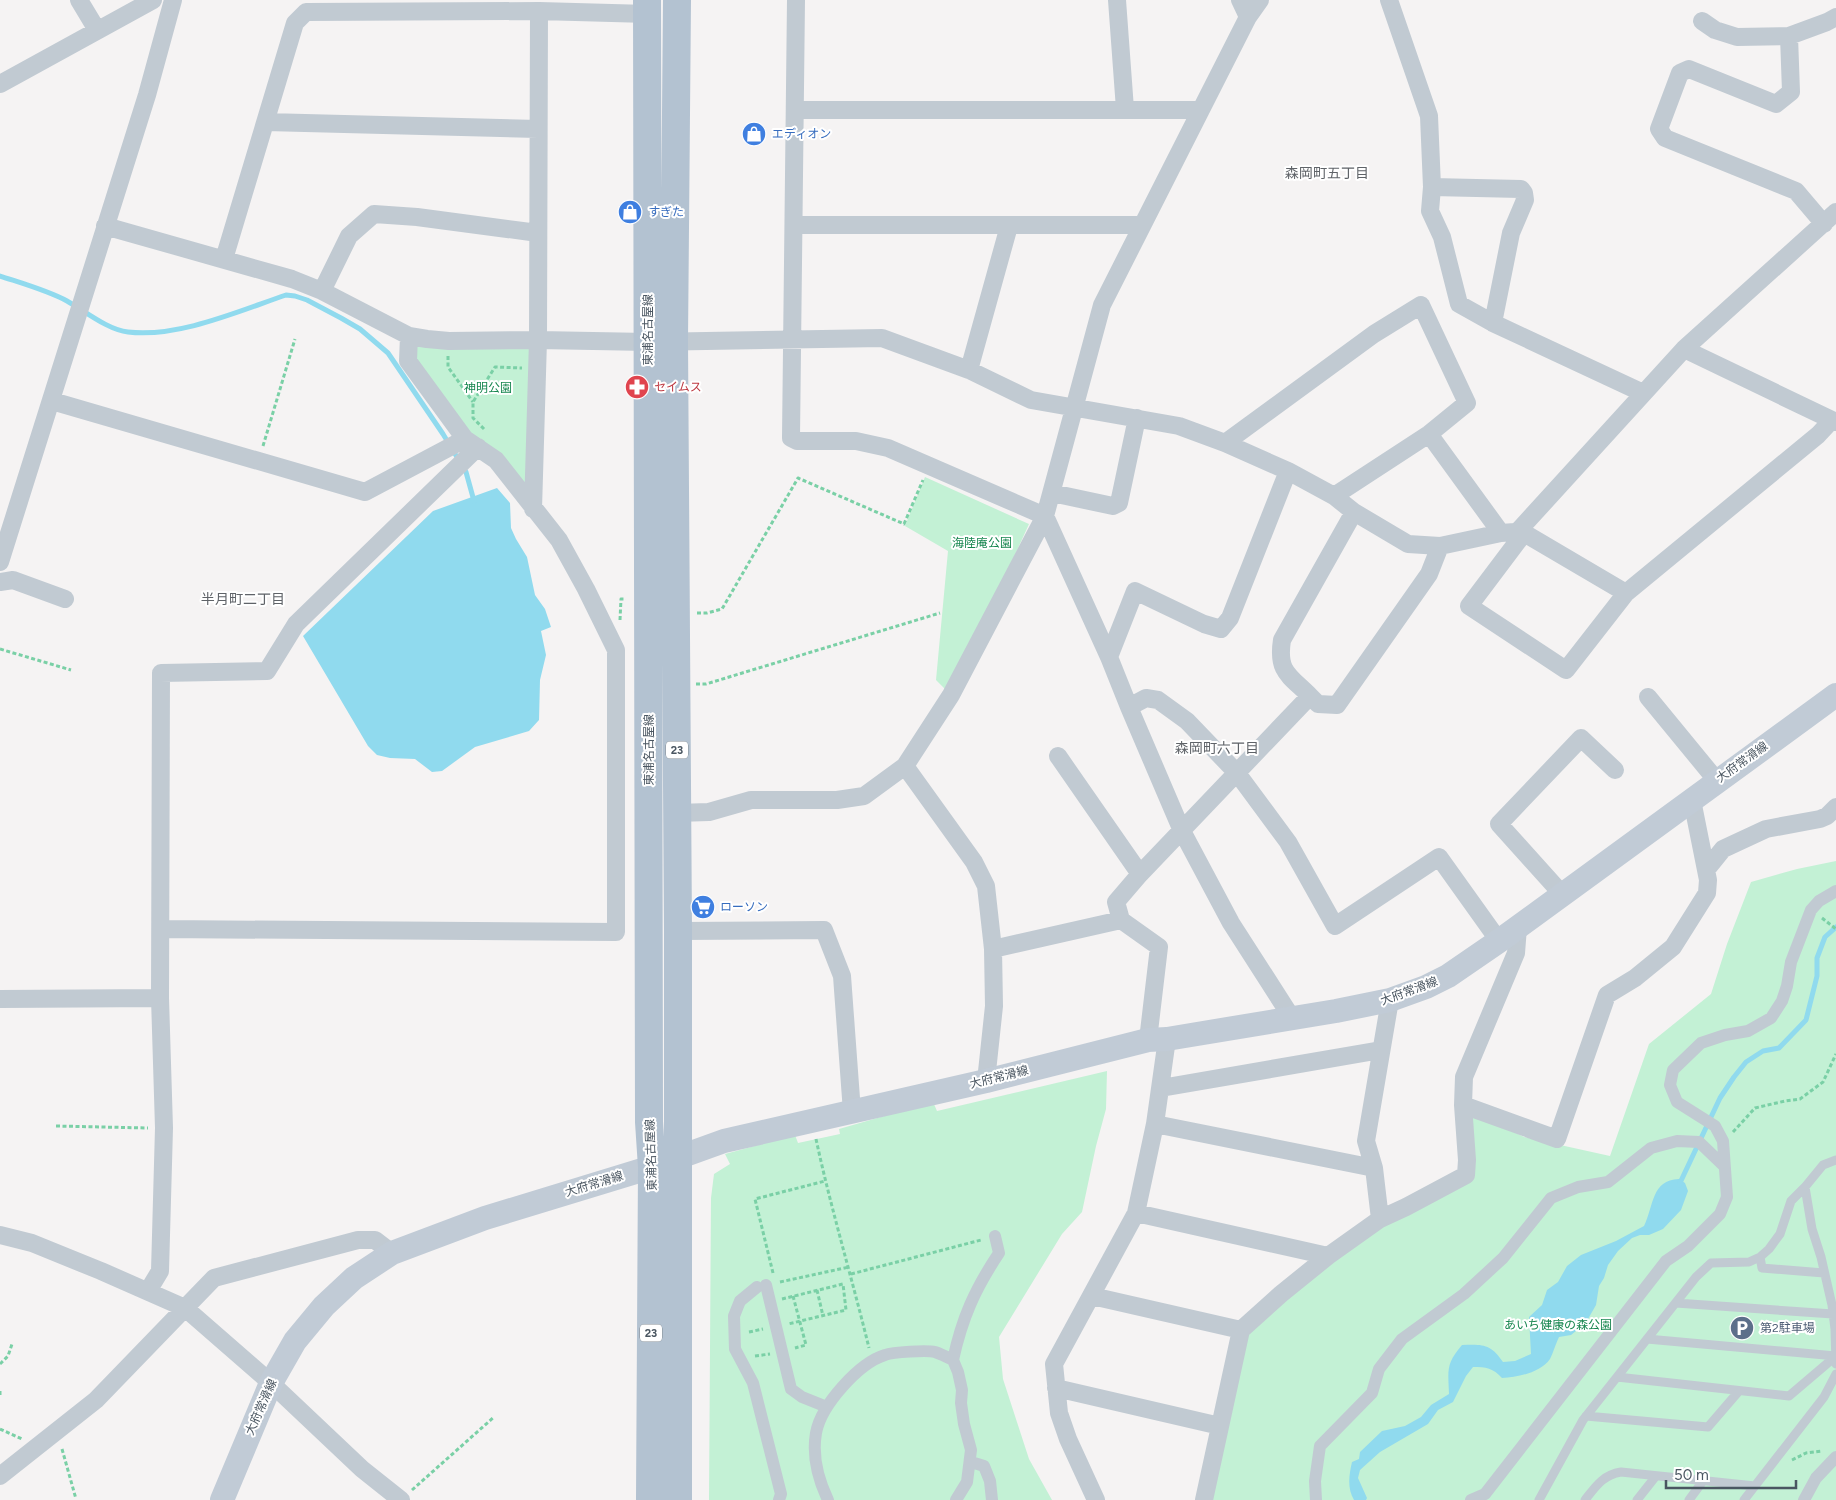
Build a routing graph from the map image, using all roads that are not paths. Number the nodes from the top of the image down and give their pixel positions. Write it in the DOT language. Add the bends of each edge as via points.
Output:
graph roads {
  1 [pos="79,0"];
  2 [pos="152,0"];
  3 [pos="173,0"];
  4 [pos="677,0"];
  5 [pos="796,0"];
  6 [pos="1118,0"];
  7 [pos="1240,0"];
  8 [pos="1260,0"];
  9 [pos="1389,0"];
  10 [pos="355,6"];
  11 [pos="648,7"];
  12 [pos="539,11"];
  13 [pos="1836,16"];
  14 [pos="1248,17"];
  15 [pos="1702,21"];
  16 [pos="97,30"];
  17 [pos="1789,36"];
  18 [pos="0,84"];
  19 [pos="1125,109"];
  20 [pos="795,110"];
  21 [pos="1201,110"];
  22 [pos="266,122"];
  23 [pos="538,129"];
  24 [pos="1432,187"];
  25 [pos="1830,218"];
  26 [pos="794,224"];
  27 [pos="1142,225"];
  28 [pos="106,226"];
  29 [pos="1009,226"];
  30 [pos="538,232"];
  31 [pos="224,259"];
  32 [pos="322,291"];
  33 [pos="1493,323"];
  34 [pos="409,336"];
  35 [pos="538,340"];
  36 [pos="792,340"];
  37 [pos="661,341"];
  38 [pos="1684,348"];
  39 [pos="969,370"];
  40 [pos="1644,393"];
  41 [pos="52,401"];
  42 [pos="1076,407"];
  43 [pos="1136,418"];
  44 [pos="1834,422"];
  45 [pos="1429,434"];
  46 [pos="477,439"];
  47 [pos="1225,443"];
  48 [pos="1288,470"];
  49 [pos="1052,493"];
  50 [pos="1334,496"];
  51 [pos="533,508"];
  52 [pos="1354,512"];
  53 [pos="1045,516"];
  54 [pos="1522,531"];
  55 [pos="1501,533"];
  56 [pos="1440,546"];
  57 [pos="0,562"];
  58 [pos="0,582"];
  59 [pos="1626,593"];
  60 [pos="65,599"];
  61 [pos="1109,657"];
  62 [pos="1836,695"];
  63 [pos="1310,696"];
  64 [pos="1648,697"];
  65 [pos="1129,707"];
  66 [pos="1058,756"];
  67 [pos="905,766"];
  68 [pos="1615,770"];
  69 [pos="1237,773"];
  70 [pos="1717,781"];
  71 [pos="1692,800"];
  72 [pos="1836,807"];
  73 [pos="677,813"];
  74 [pos="1182,831"];
  75 [pos="1706,870"];
  76 [pos="1140,874"];
  77 [pos="1836,891"];
  78 [pos="1562,894"];
  79 [pos="1121,920"];
  80 [pos="1518,927"];
  81 [pos="161,929"];
  82 [pos="678,931"];
  83 [pos="1499,941"];
  84 [pos="994,949"];
  85 [pos="160,998"];
  86 [pos="0,999"];
  87 [pos="1390,1000"];
  88 [pos="1292,1018"];
  89 [pos="1157,1039"];
  90 [pos="1381,1050"];
  91 [pos="986,1081"];
  92 [pos="1161,1088"];
  93 [pos="1463,1105"];
  94 [pos="852,1112"];
  95 [pos="1156,1124"];
  96 [pos="677,1157"];
  97 [pos="1836,1160"];
  98 [pos="1724,1166"];
  99 [pos="652,1167"];
  100 [pos="1374,1168"];
  101 [pos="1805,1187"];
  102 [pos="1136,1213"];
  103 [pos="1380,1218"];
  104 [pos="0,1235"];
  105 [pos="995,1236"];
  106 [pos="392,1253"];
  107 [pos="1328,1256"];
  108 [pos="1760,1257"];
  109 [pos="1824,1273"];
  110 [pos="148,1291"];
  111 [pos="1092,1296"];
  112 [pos="1676,1302"];
  113 [pos="185,1308"];
  114 [pos="1833,1314"];
  115 [pos="1241,1330"];
  116 [pos="1647,1339"];
  117 [pos="1836,1356"];
  118 [pos="953,1360"];
  119 [pos="1836,1364"];
  120 [pos="1836,1374"];
  121 [pos="1616,1377"];
  122 [pos="271,1383"];
  123 [pos="1056,1388"];
  124 [pos="1739,1391"];
  125 [pos="827,1407"];
  126 [pos="1586,1416"];
  127 [pos="1220,1426"];
  128 [pos="1832,1454"];
  129 [pos="970,1462"];
  130 [pos="0,1476"];
  131 [pos="1656,1476"];
  132 [pos="1703,1481"];
  133 [pos="1755,1486"];
  134 [pos="645,1494"];
  135 [pos="405,1497"];
  136 [pos="222,1500"];
  137 [pos="678,1500"];
  138 [pos="779,1500"];
  139 [pos="828,1500"];
  140 [pos="956,1500"];
  141 [pos="992,1500"];
  142 [pos="1096,1500"];
  143 [pos="1204,1500"];
  144 [pos="1316,1500"];
  145 [pos="1471,1500"];
  146 [pos="1539,1500"];
  147 [pos="1585,1500"];
  148 [pos="1637,1500"];
  149 [pos="1689,1500"];
  150 [pos="1744,1500"];
  151 [pos="1804,1500"];
  1 -- 16 [label="street"];
  2 -- 16 [label="street"];
  3 -- 28 [label="street"];
  4 -- 37 [label="main road, 東浦名古屋線 / 23"];
  5 -- 20 [label="street"];
  6 -- 19 [label="street"];
  7 -- 14 [label="street"];
  8 -- 14 [label="street"];
  9 -- 24 [label="street" via="1429,116"];
  10 -- 12 [label="street"];
  10 -- 22 [label="street" via="306,12 295,23"];
  11 -- 12 [label="street"];
  11 -- 37 [label="main road, 東浦名古屋線 / 23"];
  12 -- 23 [label="street"];
  13 -- 17 [label="street"];
  14 -- 21 [label="street"];
  15 -- 17 [label="street" via="1715,30 1737,37"];
  16 -- 18 [label="street"];
  17 -- 25 [label="street" via="1791,92 1776,104 1689,69 1680,73 1659,129 1665,138 1796,190"];
  19 -- 20 [label="street"];
  19 -- 21 [label="street"];
  20 -- 26 [label="street"];
  21 -- 27 [label="street"];
  22 -- 23 [label="street"];
  22 -- 31 [label="street"];
  23 -- 30 [label="street"];
  24 -- 33 [label="street" via="1430,211 1442,237 1459,304"];
  24 -- 33 [label="street" via="1521,189 1524,193 1525,200 1511,233"];
  25 -- 38 [label="street"];
  26 -- 29 [label="street"];
  26 -- 36 [label="street"];
  27 -- 29 [label="street"];
  27 -- 42 [label="street" via="1102,305"];
  28 -- 31 [label="street"];
  28 -- 41 [label="street"];
  29 -- 39 [label="street"];
  30 -- 32 [label="street" via="374,214 349,236"];
  30 -- 35 [label="street"];
  31 -- 32 [label="street"];
  32 -- 34 [label="street"];
  33 -- 40 [label="street"];
  34 -- 35 [label="street" via="449,341"];
  34 -- 46 [label="street" via="408,361"];
  35 -- 37 [label="street"];
  35 -- 51 [label="street"];
  36 -- 37 [label="street"];
  36 -- 39 [label="street" via="882,338"];
  36 -- 53 [label="street" via="791,438 797,441 856,441 888,448"];
  37 -- 73 [label="main road, 東浦名古屋線 / 23" via="676,614"];
  37 -- 99 [label="main road, 東浦名古屋線 / 23" via="649,1122"];
  38 -- 40 [label="street"];
  38 -- 44 [label="street"];
  39 -- 42 [label="street" via="1031,400"];
  40 -- 54 [label="street"];
  41 -- 46 [label="street" via="365,492"];
  41 -- 57 [label="street"];
  42 -- 43 [label="street"];
  42 -- 49 [label="street"];
  43 -- 47 [label="street" via="1179,426"];
  43 -- 49 [label="street" via="1119,503 1113,506"];
  44 -- 59 [label="street"];
  45 -- 47 [label="street" via="1467,403 1421,305 1374,334"];
  45 -- 50 [label="street"];
  45 -- 55 [label="street"];
  46 -- 51 [label="street"];
  46 -- 81 [label="street" via="296,624 267,671 161,673"];
  47 -- 48 [label="street"];
  48 -- 50 [label="street"];
  48 -- 61 [label="street" via="1230,618 1221,628 1204,624 1135,591"];
  49 -- 53 [label="street"];
  50 -- 52 [label="street"];
  51 -- 81 [label="street" via="559,540 616,650 616,932"];
  52 -- 56 [label="street" via="1408,544"];
  52 -- 63 [label="street" via="1282,640 1283,669"];
  53 -- 61 [label="street"];
  53 -- 67 [label="street" via="951,695"];
  54 -- 55 [label="street"];
  54 -- 59 [label="street"];
  54 -- 59 [label="street" via="1470,606 1566,670"];
  55 -- 56 [label="street"];
  56 -- 63 [label="street" via="1429,574 1337,705 1318,704"];
  58 -- 60 [label="street" via="13,580"];
  61 -- 65 [label="street"];
  62 -- 70 [label="main road, 大府常滑線"];
  63 -- 69 [label="street"];
  64 -- 70 [label="street"];
  65 -- 69 [label="street" via="1146,698 1158,700 1187,721"];
  65 -- 74 [label="street"];
  66 -- 76 [label="street"];
  67 -- 73 [label="street" via="864,796 837,800 752,800 709,812"];
  67 -- 84 [label="street" via="974,862 986,886"];
  68 -- 78 [label="street" via="1582,738 1499,824"];
  69 -- 74 [label="street"];
  69 -- 83 [label="street" via="1288,842 1335,926 1439,857"];
  70 -- 71 [label="main road, 大府常滑線"];
  71 -- 75 [label="street"];
  71 -- 78 [label="main road, 大府常滑線"];
  72 -- 75 [label="street" via="1820,819 1766,829 1723,849"];
  73 -- 82 [label="main road, 東浦名古屋線 / 23"];
  74 -- 76 [label="street"];
  74 -- 88 [label="street" via="1232,923"];
  75 -- 93 [label="street" via="1707,893 1673,947 1635,978 1607,995 1557,1139"];
  76 -- 79 [label="street" via="1116,902"];
  77 -- 98 [label="street" via="1811,910 1790,962 1782,1001 1771,1018 1748,1031 1701,1043 1673,1070 1670,1085 1677,1102 1715,1126 1723,1140"];
  78 -- 80 [label="main road, 大府常滑線"];
  79 -- 84 [label="street"];
  79 -- 89 [label="street" via="1159,946"];
  80 -- 83 [label="main road, 大府常滑線"];
  80 -- 93 [label="street" via="1516,954 1464,1077"];
  81 -- 85 [label="street"];
  82 -- 94 [label="street" via="824,930 842,976"];
  82 -- 96 [label="main road, 東浦名古屋線 / 23"];
  83 -- 87 [label="main road, 大府常滑線" via="1448,976"];
  84 -- 91 [label="street" via="994,1006"];
  85 -- 86 [label="street"];
  85 -- 110 [label="street" via="164,1128 160,1271"];
  87 -- 88 [label="main road, 大府常滑線"];
  87 -- 90 [label="street"];
  88 -- 89 [label="main road, 大府常滑線"];
  89 -- 91 [label="main road, 大府常滑線"];
  89 -- 92 [label="street"];
  90 -- 92 [label="street"];
  90 -- 100 [label="street" via="1366,1140"];
  91 -- 94 [label="main road, 大府常滑線"];
  92 -- 95 [label="street"];
  93 -- 103 [label="street" via="1466,1175"];
  94 -- 96 [label="main road, 大府常滑線" via="724,1140"];
  95 -- 100 [label="street"];
  95 -- 102 [label="street"];
  96 -- 99 [label="main road, 大府常滑線"];
  96 -- 137 [label="main road, 東浦名古屋線 / 23"];
  97 -- 101 [label="lane" via="1822,1165"];
  98 -- 144 [label="street" via="1699,1142 1677,1140 1651,1148 1608,1182 1578,1187 1551,1198 1503,1258 1464,1294 1402,1338 1380,1369 1372,1393 1320,1446"];
  98 -- 145 [label="street" via="1727,1197 1720,1214 1688,1246 1666,1261 1485,1494"];
  99 -- 106 [label="main road, 大府常滑線" via="485,1218"];
  99 -- 134 [label="main road, 東浦名古屋線 / 23"];
  100 -- 103 [label="street"];
  101 -- 108 [label="lane" via="1791,1201 1780,1234"];
  101 -- 109 [label="lane"];
  102 -- 107 [label="street"];
  102 -- 111 [label="street"];
  103 -- 107 [label="street"];
  104 -- 110 [label="street" via="32,1243"];
  105 -- 118 [label="street" via="999,1253 981,1280 964,1320"];
  106 -- 113 [label="street" via="375,1240 358,1240 214,1278"];
  106 -- 122 [label="main road, 大府常滑線" via="354,1278 324,1306 295,1341"];
  107 -- 115 [label="street"];
  108 -- 109 [label="lane" via="1762,1268"];
  108 -- 112 [label="lane" via="1749,1262 1711,1263"];
  109 -- 114 [label="lane"];
  110 -- 113 [label="street"];
  111 -- 115 [label="street"];
  111 -- 123 [label="street" via="1054,1364"];
  112 -- 114 [label="lane"];
  112 -- 116 [label="lane"];
  113 -- 122 [label="street"];
  113 -- 130 [label="street" via="96,1400"];
  114 -- 117 [label="lane"];
  115 -- 127 [label="street"];
  116 -- 117 [label="lane"];
  116 -- 121 [label="lane"];
  117 -- 119 [label="lane"];
  117 -- 124 [label="lane" via="1789,1396"];
  118 -- 125 [label="street" via="934,1352 886,1355 862,1368"];
  118 -- 129 [label="street" via="962,1390"];
  120 -- 133 [label="lane" via="1824,1397"];
  121 -- 124 [label="lane"];
  121 -- 126 [label="lane"];
  122 -- 135 [label="street" via="362,1469"];
  122 -- 136 [label="main road, 大府常滑線"];
  123 -- 127 [label="street"];
  123 -- 142 [label="street" via="1059,1413 1068,1439"];
  124 -- 126 [label="lane" via="1708,1427"];
  125 -- 138 [label="street" via="791,1389 766,1285 740,1301 734,1316 735,1349 753,1383 781,1494"];
  125 -- 139 [label="street" via="816,1431 815,1448 821,1487"];
  126 -- 146 [label="lane"];
  127 -- 143 [label="street"];
  128 -- 151 [label="street"];
  129 -- 140 [label="street" via="967,1482"];
  129 -- 141 [label="street" via="984,1466"];
  131 -- 132 [label="lane"];
  131 -- 147 [label="lane" via="1622,1472 1610,1474"];
  131 -- 148 [label="lane"];
  132 -- 133 [label="lane"];
  132 -- 149 [label="lane"];
  133 -- 150 [label="lane"];
}
